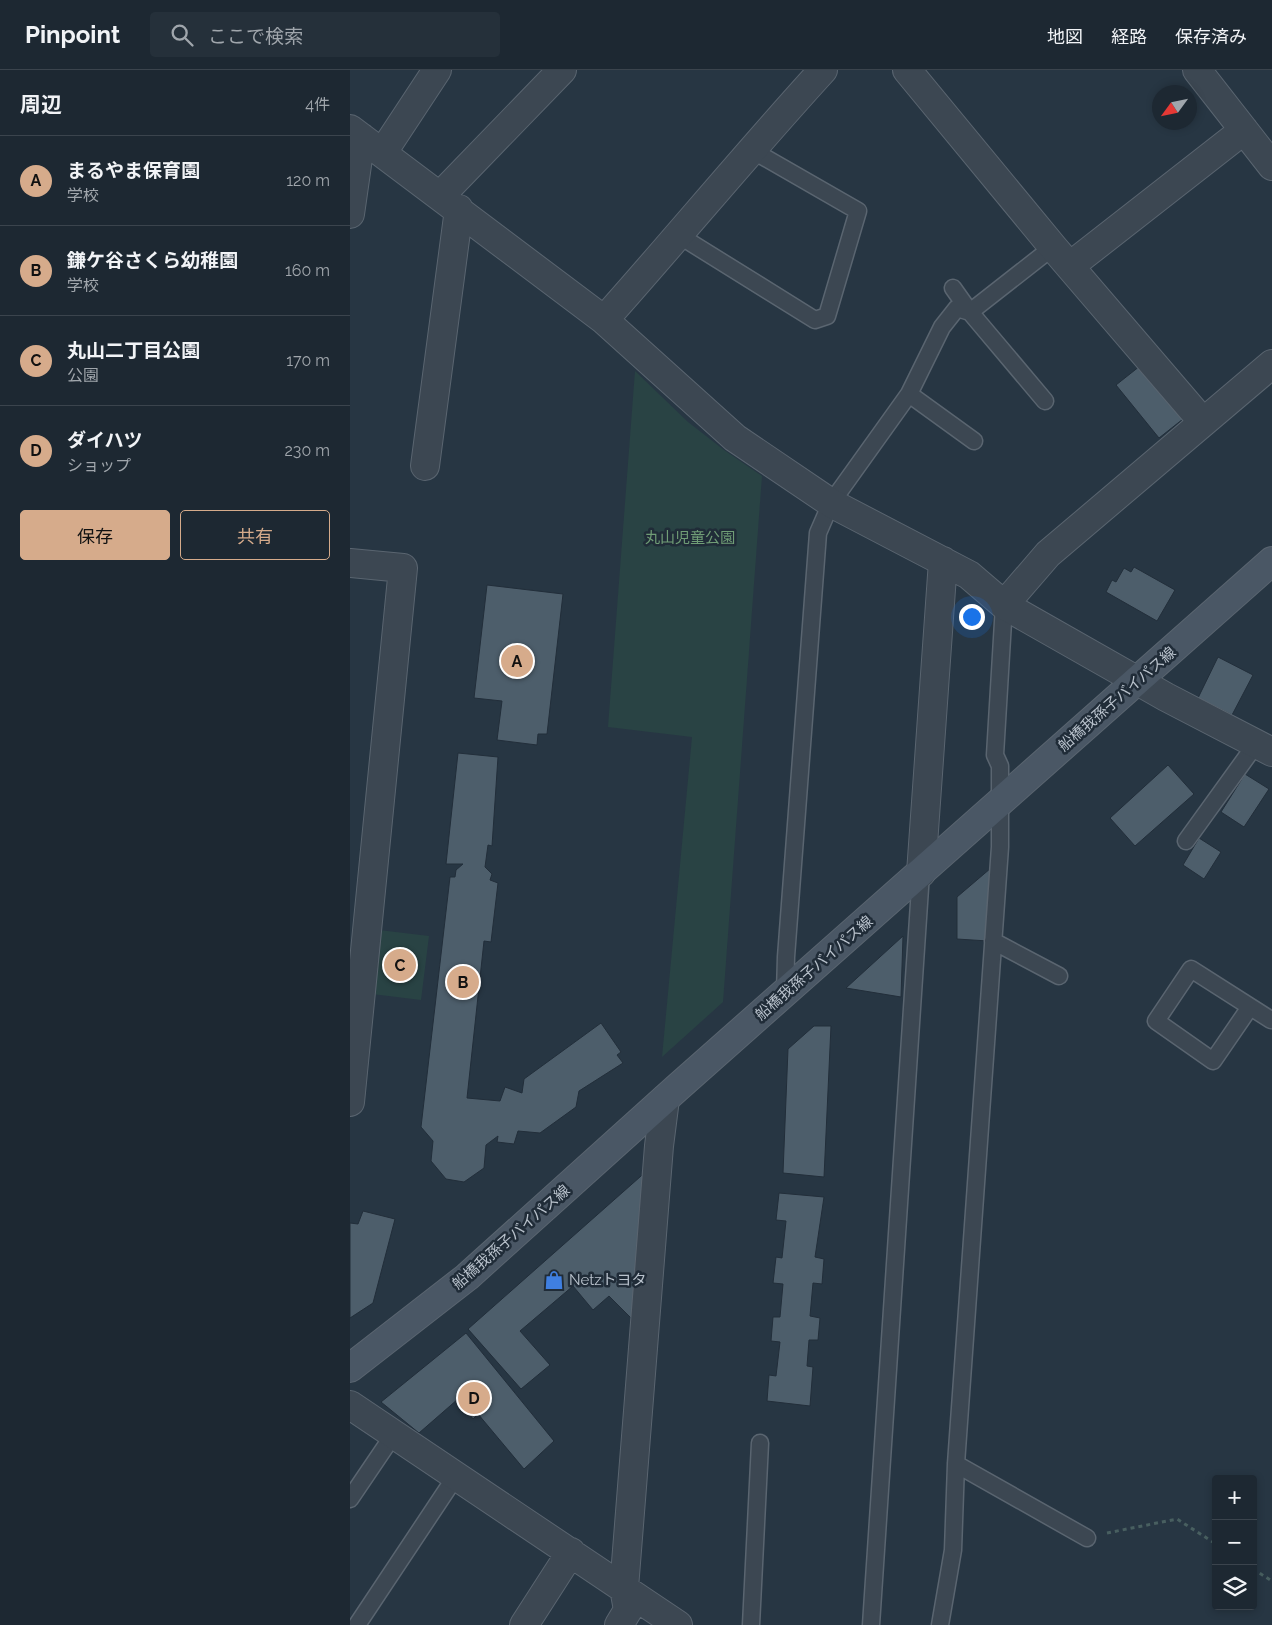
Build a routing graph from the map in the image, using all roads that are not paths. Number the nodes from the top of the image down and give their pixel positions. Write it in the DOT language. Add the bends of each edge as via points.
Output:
graph roads {
  1 [pos="562,70"];
  2 [pos="824,70"];
  3 [pos="907,70"];
  4 [pos="1197,70"];
  5 [pos="427,73"];
  6 [pos="1244,130"];
  7 [pos="365,139"];
  8 [pos="750,149"];
  9 [pos="1272,166"];
  10 [pos="450,202"];
  11 [pos="350,214"];
  12 [pos="680,236"];
  13 [pos="1062,257"];
  14 [pos="953,288"];
  15 [pos="970,312"];
  16 [pos="604,320"];
  17 [pos="1272,364"];
  18 [pos="909,394"];
  19 [pos="1045,401"];
  20 [pos="1203,422"];
  21 [pos="974,441"];
  22 [pos="425,466"];
  23 [pos="831,503"];
  24 [pos="943,560"];
  25 [pos="1272,561"];
  26 [pos="350,563"];
  27 [pos="1004,606"];
  28 [pos="1138,680"];
  29 [pos="1264,748"];
  30 [pos="999,804"];
  31 [pos="1186,841"];
  32 [pos="921,873"];
  33 [pos="993,941"];
  34 [pos="1058,976"];
  35 [pos="785,993"];
  36 [pos="1250,1007"];
  37 [pos="1272,1019"];
  38 [pos="665,1099"];
  39 [pos="350,1102"];
  40 [pos="350,1368"];
  41 [pos="350,1404"];
  42 [pos="394,1434"];
  43 [pos="760,1443"];
  44 [pos="956,1464"];
  45 [pos="456,1476"];
  46 [pos="350,1499"];
  47 [pos="1087,1538"];
  48 [pos="571,1552"];
  49 [pos="624,1588"];
  50 [pos="357,1625"];
  51 [pos="524,1625"];
  52 [pos="619,1625"];
  53 [pos="678,1625"];
  54 [pos="750,1625"];
  55 [pos="871,1625"];
  56 [pos="940,1625"];
  1 -- 10 [label="street"];
  2 -- 8 [label="street"];
  3 -- 13 [label="street"];
  4 -- 6 [label="street"];
  5 -- 7 [label="street"];
  6 -- 9 [label="street"];
  6 -- 13 [label="street"];
  7 -- 10 [label="street"];
  7 -- 11 [label="street"];
  8 -- 12 [label="street"];
  8 -- 12 [label="lane" via="858,211 827,316 815,320"];
  10 -- 16 [label="street"];
  10 -- 22 [label="street"];
  12 -- 16 [label="street"];
  13 -- 15 [label="lane"];
  13 -- 20 [label="street"];
  14 -- 15 [label="lane"];
  15 -- 18 [label="lane" via="957,308 942,327"];
  15 -- 19 [label="lane"];
  16 -- 23 [label="street" via="735,438"];
  17 -- 20 [label="street"];
  18 -- 21 [label="lane"];
  18 -- 23 [label="lane"];
  20 -- 27 [label="street" via="1048,554"];
  23 -- 24 [label="street"];
  23 -- 35 [label="lane" via="818,533"];
  24 -- 27 [label="street" via="969,575"];
  24 -- 32 [label="street"];
  25 -- 28 [label="street, 船橋我孫子バイパス線"];
  26 -- 39 [label="street" via="403,568"];
  27 -- 28 [label="street"];
  27 -- 30 [label="lane" via="995,755 1000,766"];
  28 -- 29 [label="street"];
  28 -- 30 [label="street, 船橋我孫子バイパス線"];
  29 -- 31 [label="lane"];
  30 -- 32 [label="street, 船橋我孫子バイパス線"];
  30 -- 33 [label="lane" via="1000,847"];
  32 -- 35 [label="street, 船橋我孫子バイパス線"];
  32 -- 55 [label="lane"];
  33 -- 34 [label="lane"];
  33 -- 44 [label="lane"];
  35 -- 38 [label="street, 船橋我孫子バイパス線"];
  36 -- 36 [label="lane" via="1191,969 1156,1022 1213,1061"];
  36 -- 37 [label="lane"];
  38 -- 40 [label="street, 船橋我孫子バイパス線" via="467,1277"];
  38 -- 49 [label="street"];
  41 -- 42 [label="street"];
  42 -- 45 [label="street"];
  42 -- 46 [label="lane"];
  43 -- 54 [label="lane"];
  44 -- 47 [label="lane"];
  44 -- 56 [label="lane" via="953,1550"];
  45 -- 48 [label="street"];
  45 -- 50 [label="lane"];
  48 -- 49 [label="street"];
  48 -- 51 [label="street"];
  49 -- 52 [label="street" via="628,1610"];
  49 -- 53 [label="street"];
}
